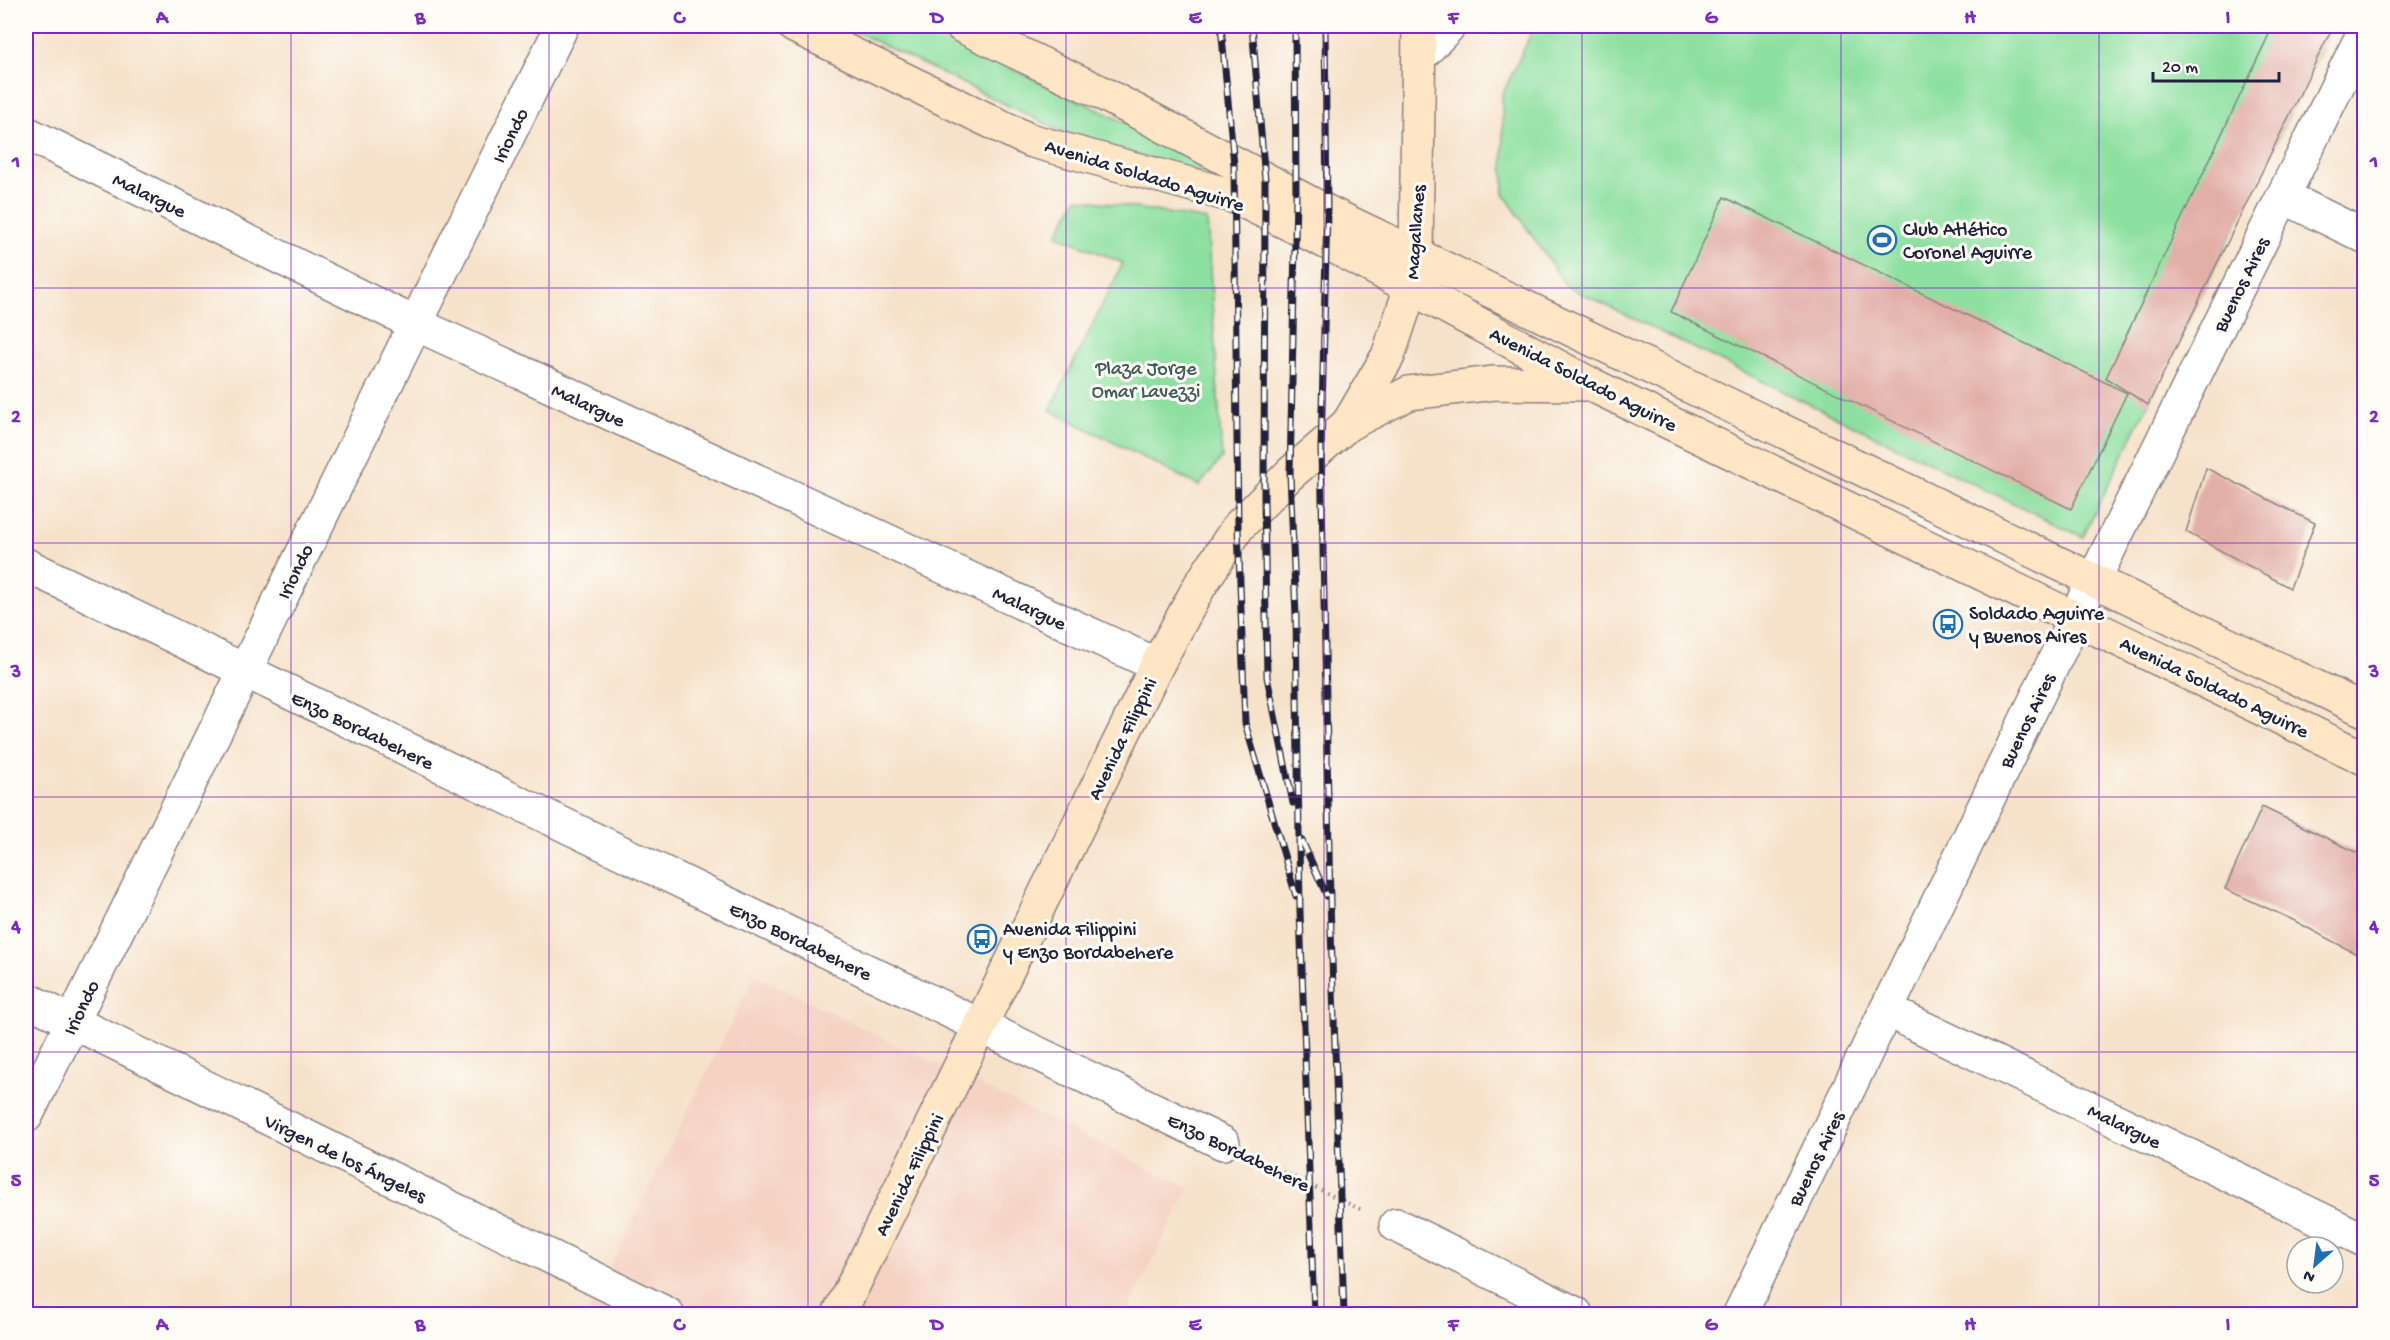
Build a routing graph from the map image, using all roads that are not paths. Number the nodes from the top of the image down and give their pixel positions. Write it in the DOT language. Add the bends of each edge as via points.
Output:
graph roads {
  1 [pos="562,26"];
  2 [pos="794,26"];
  3 [pos="962,26"];
  4 [pos="1449,26"];
  5 [pos="2364,32"];
  6 [pos="1420,41"];
  7 [pos="26,133"];
  8 [pos="2284,197"];
  9 [pos="2364,236"];
  10 [pos="1416,253"];
  11 [pos="1411,287"];
  12 [pos="416,324"];
  13 [pos="1590,384"];
  14 [pos="1348,424"];
  15 [pos="26,565"];
  16 [pos="2094,579"];
  17 [pos="2075,618"];
  18 [pos="1157,665"];
  19 [pos="245,671"];
  20 [pos="2364,710"];
  21 [pos="2364,758"];
  22 [pos="26,999"];
  23 [pos="1886,1010"];
  24 [pos="72,1023"];
  25 [pos="980,1026"];
  26 [pos="26,1116"];
  27 [pos="1223,1143"];
  28 [pos="1396,1226"];
  29 [pos="2364,1240"];
  30 [pos="667,1314"];
  31 [pos="839,1314"];
  32 [pos="1576,1314"];
  33 [pos="1740,1314"];
  1 -- 12 [label="street, Iriondo"];
  2 -- 11 [label="main road, Avenida Soldado Aguirre" via="1029,140 1233,196"];
  3 -- 10 [label="main road, Avenida Soldado Aguirre" via="1098,91 1327,212"];
  4 -- 6 [label="street"];
  5 -- 8 [label="street, Buenos Aires"];
  6 -- 10 [label="main road, Magallanes"];
  7 -- 12 [label="street, Malargue"];
  8 -- 9 [label="street"];
  8 -- 16 [label="street, Buenos Aires"];
  10 -- 11 [label="street, Magallanes"];
  10 -- 16 [label="main road, Avenida Soldado Aguirre"];
  11 -- 13 [label="main road, Avenida Soldado Aguirre"];
  11 -- 14 [label="main road, Magallanes" via="1389,356"];
  12 -- 18 [label="street, Malargue"];
  12 -- 19 [label="street, Iriondo"];
  13 -- 14 [label="main road, Avenida Filippini" via="1494,383 1409,393"];
  13 -- 17 [label="main road, Avenida Soldado Aguirre"];
  14 -- 18 [label="main road, Avenida Filippini" via="1290,474 1238,527 1199,587"];
  15 -- 19 [label="street, Enzo Bordabehere"];
  16 -- 17 [label="street, Buenos Aires"];
  16 -- 20 [label="main road, Avenida Soldado Aguirre"];
  17 -- 21 [label="main road, Avenida Soldado Aguirre"];
  17 -- 23 [label="street, Buenos Aires"];
  18 -- 25 [label="main road, Avenida Filippini"];
  19 -- 24 [label="street, Iriondo"];
  19 -- 25 [label="street, Enzo Bordabehere"];
  22 -- 24 [label="street, Virgen de los Ángeles"];
  23 -- 29 [label="street, Malargue"];
  23 -- 33 [label="street, Buenos Aires"];
  24 -- 26 [label="street, Iriondo"];
  24 -- 30 [label="street, Virgen de los Ángeles"];
  25 -- 27 [label="street, Enzo Bordabehere"];
  25 -- 31 [label="main road, Avenida Filippini"];
  28 -- 32 [label="street"];
}
